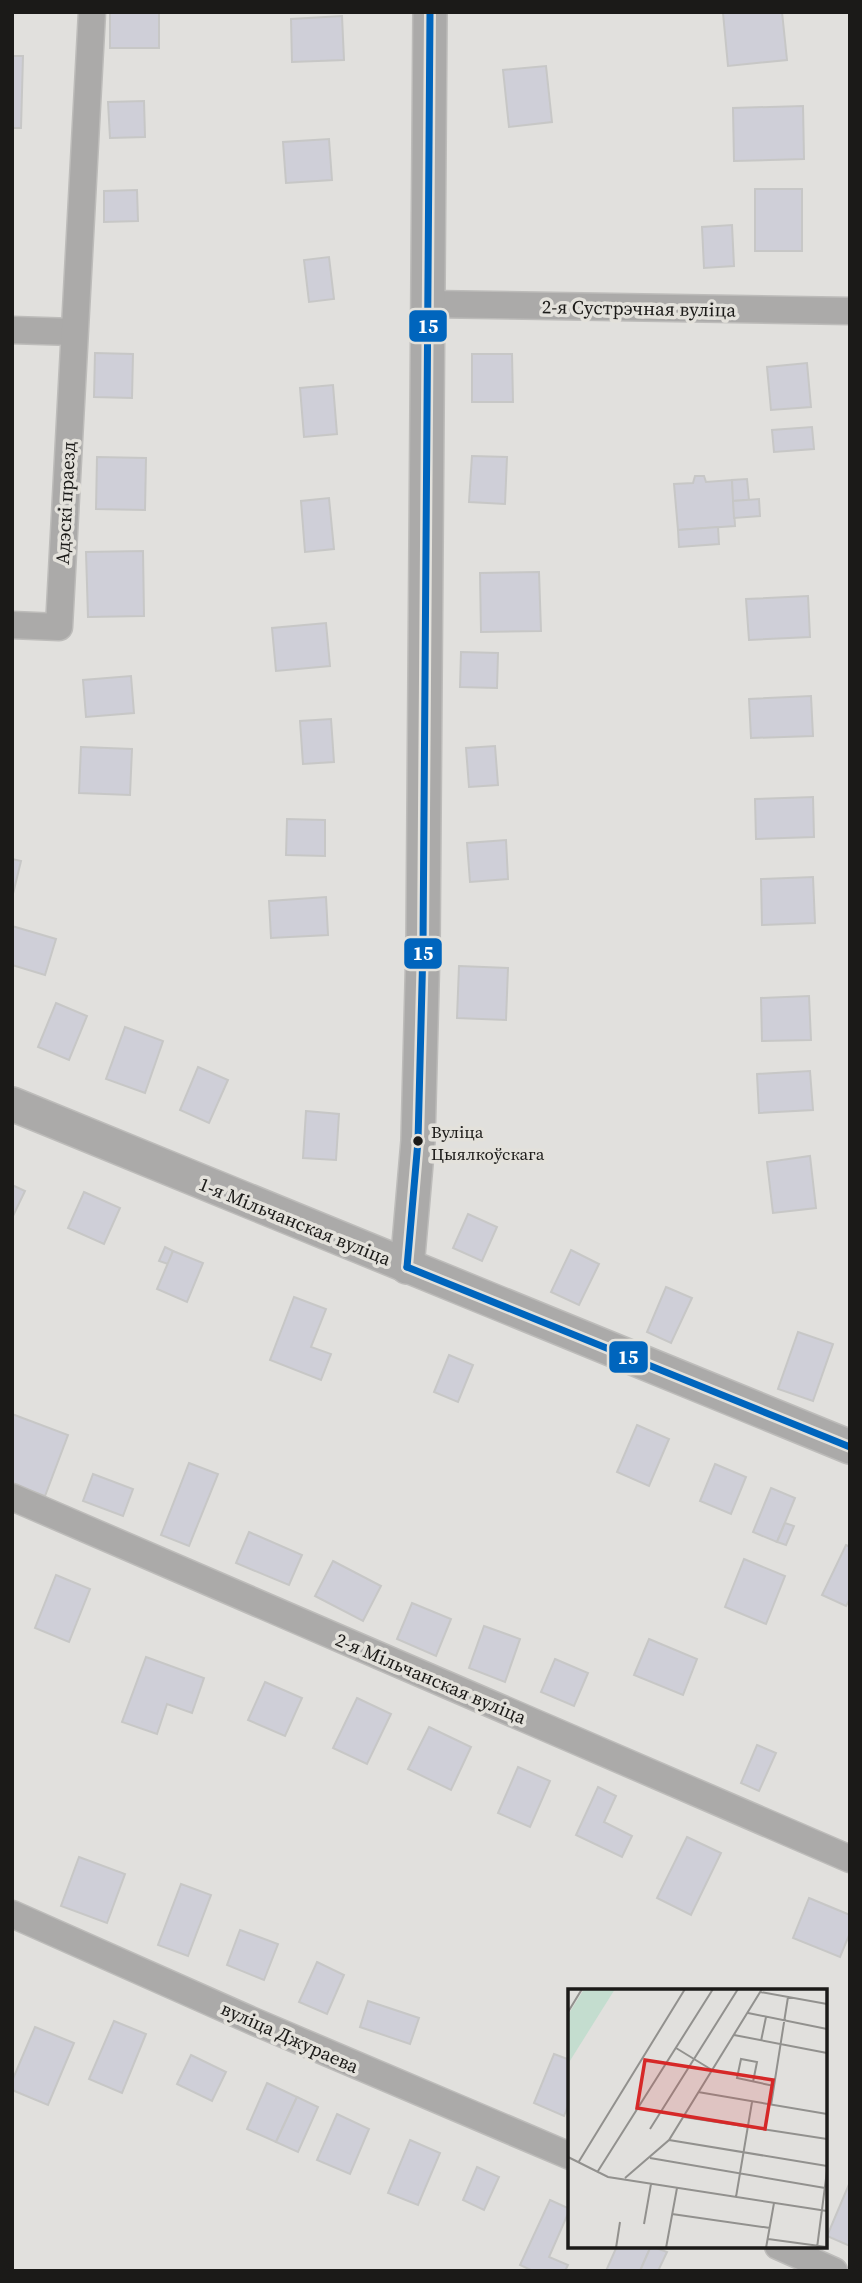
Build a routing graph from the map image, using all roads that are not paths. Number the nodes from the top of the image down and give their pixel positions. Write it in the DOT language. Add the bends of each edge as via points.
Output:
graph roads {
  1 [pos="92,12"];
  2 [pos="430,12"];
  3 [pos="429,304"];
  4 [pos="850,312"];
  5 [pos="12,330"];
  6 [pos="74,332"];
  7 [pos="12,625"];
  8 [pos="12,1104"];
  9 [pos="407,1267"];
  10 [pos="850,1447"];
  11 [pos="12,1497"];
  12 [pos="850,1859"];
  13 [pos="12,1914"];
  14 [pos="568,2155"];
  15 [pos="782,2248"];
  16 [pos="834,2271"];
  1 -- 6 [label="street, Адэскі праезд"];
  2 -- 3 [label="street"];
  3 -- 4 [label="street, 2-я Сустрэчная вуліца"];
  3 -- 9 [label="street" via="423,946 418,1141"];
  5 -- 6 [label="street"];
  6 -- 7 [label="street, Адэскі праезд" via="59,627"];
  8 -- 9 [label="street, 1-я Мільчанская вуліца"];
  9 -- 10 [label="street, 1-я Мільчанская вуліца"];
  11 -- 12 [label="street, 2-я Мільчанская вуліца"];
  13 -- 14 [label="street, вуліца Джураева"];
  15 -- 16 [label="street"];
}
